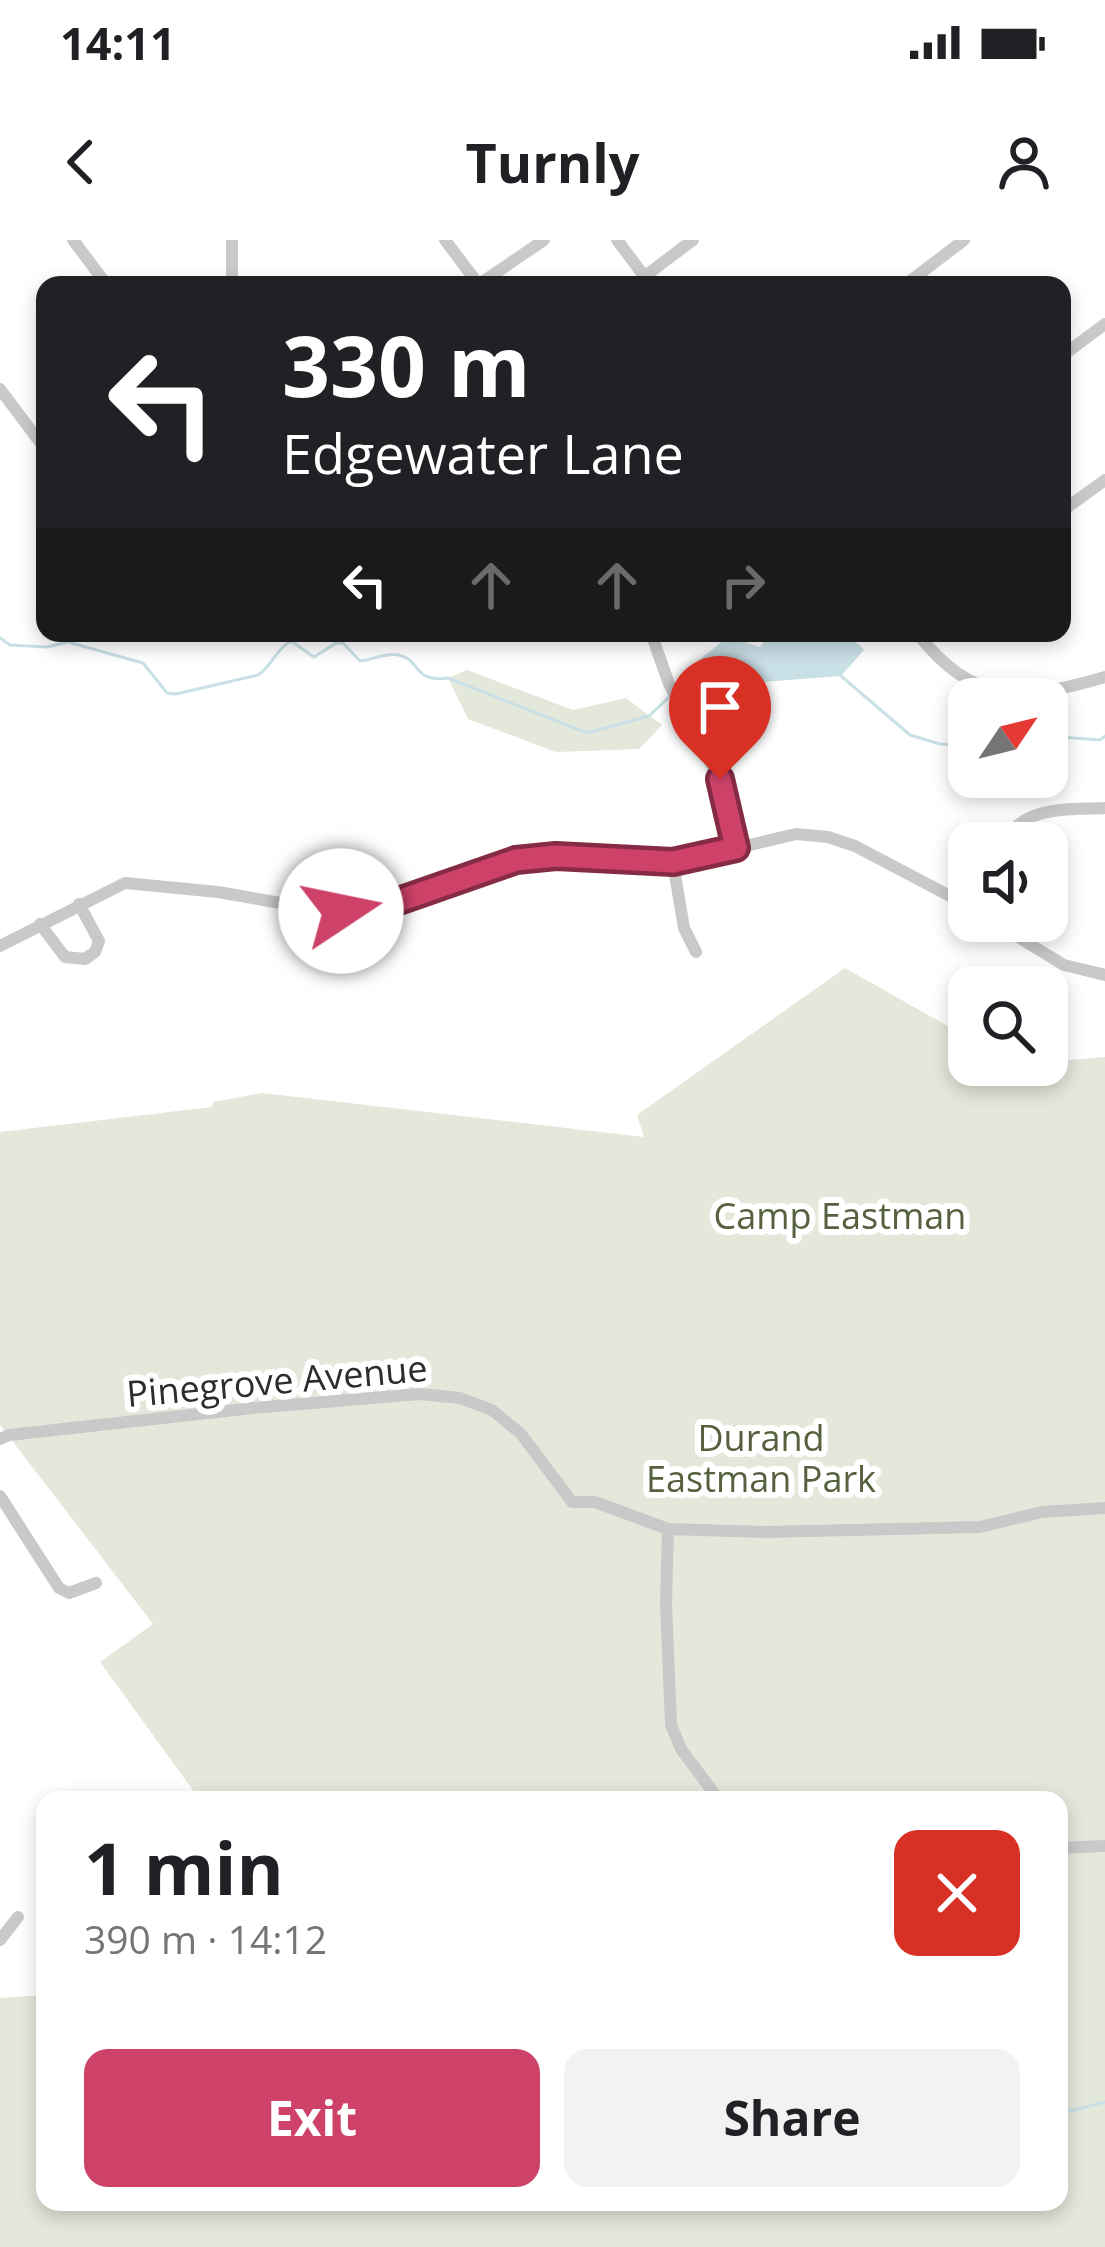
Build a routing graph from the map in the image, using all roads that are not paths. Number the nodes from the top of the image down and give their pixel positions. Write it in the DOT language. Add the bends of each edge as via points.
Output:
graph roads {
  1 [pos="73,240"];
  2 [pos="232,240"];
  3 [pos="445,240"];
  4 [pos="544,240"];
  5 [pos="617,240"];
  6 [pos="693,240"];
  7 [pos="964,240"];
  8 [pos="100,276"];
  9 [pos="232,276"];
  10 [pos="471,276"];
  11 [pos="491,276"];
  12 [pos="644,276"];
  13 [pos="653,276"];
  14 [pos="916,276"];
  15 [pos="1105,324"];
  16 [pos="1071,349"];
  17 [pos="0,389"];
  18 [pos="36,437"];
  19 [pos="1105,480"];
  20 [pos="1071,505"];
  21 [pos="654,642"];
  22 [pos="925,642"];
  23 [pos="1105,677"];
  24 [pos="1105,808"];
  25 [pos="1020,822"];
  26 [pos="736,848"];
  27 [pos="673,862"];
  28 [pos="948,893"];
  29 [pos="79,904"];
  30 [pos="40,924"];
  31 [pos="1026,942"];
  32 [pos="0,946"];
  33 [pos="696,952"];
  34 [pos="1105,975"];
  35 [pos="0,1439"];
  36 [pos="0,1496"];
  37 [pos="1105,1508"];
  38 [pos="668,1529"];
  39 [pos="96,1583"];
  40 [pos="712,1791"];
  41 [pos="1105,1846"];
  42 [pos="1068,1848"];
  43 [pos="18,1917"];
  44 [pos="0,1940"];
  1 -- 8 [label="street"];
  2 -- 9 [label="street"];
  3 -- 10 [label="street"];
  4 -- 11 [label="street"];
  5 -- 12 [label="street"];
  6 -- 13 [label="street"];
  7 -- 14 [label="street"];
  15 -- 16 [label="street"];
  17 -- 18 [label="street"];
  19 -- 20 [label="street"];
  21 -- 26 [label="street" via="715,766"];
  22 -- 23 [label="street" via="955,674 998,692 1032,694"];
  24 -- 25 [label="street"];
  26 -- 27 [label="street"];
  26 -- 28 [label="street" via="796,834 828,837"];
  27 -- 29 [label="street" via="516,860 355,911 135,882"];
  27 -- 33 [label="street"];
  29 -- 30 [label="street"];
  29 -- 30 [label="street" via="98,935 91,956 65,957"];
  30 -- 32 [label="street"];
  31 -- 34 [label="street" via="1064,965"];
  35 -- 38 [label="street, Pinegrove Avenue" via="253,1408 460,1398 521,1434 572,1502 595,1502"];
  36 -- 39 [label="street" via="58,1588 70,1593"];
  37 -- 38 [label="street, Pinegrove Avenue" via="980,1527"];
  38 -- 40 [label="street" via="671,1725"];
  41 -- 42 [label="street"];
  43 -- 44 [label="street"];
}
